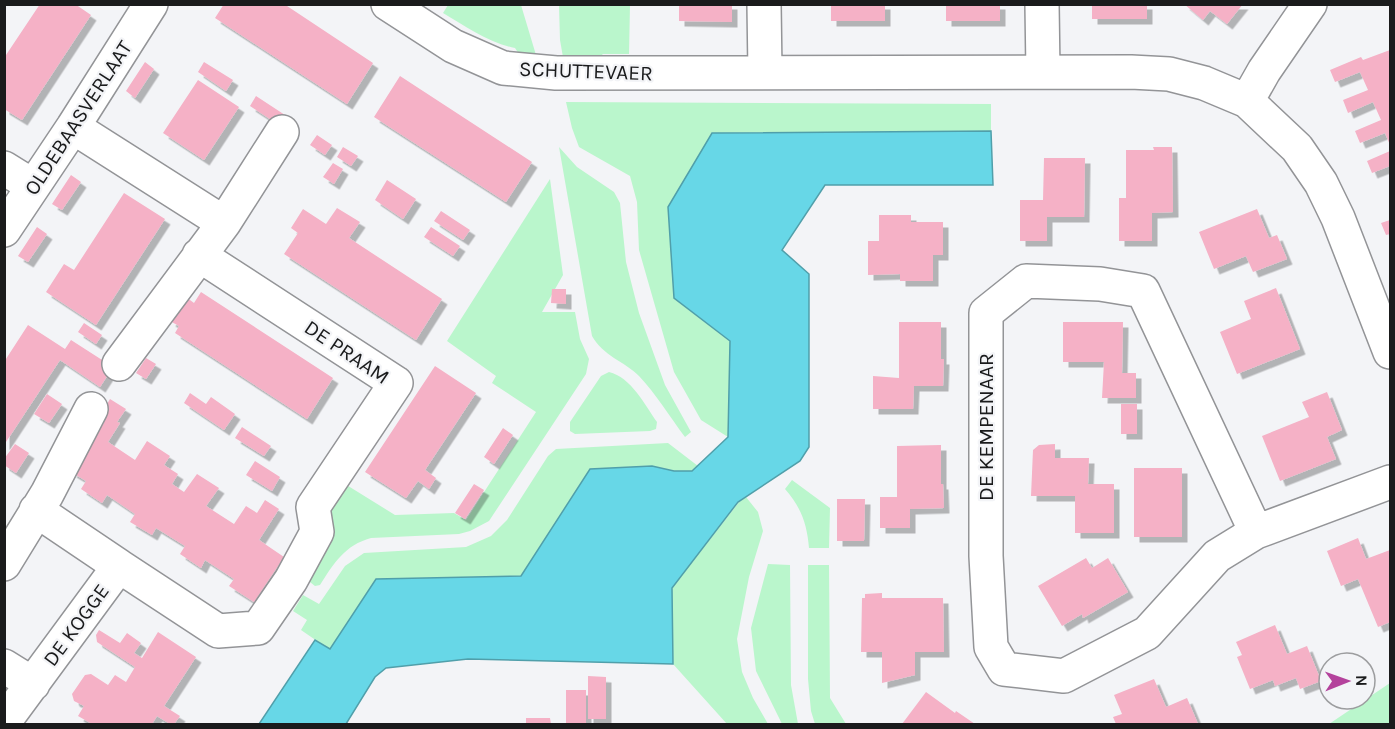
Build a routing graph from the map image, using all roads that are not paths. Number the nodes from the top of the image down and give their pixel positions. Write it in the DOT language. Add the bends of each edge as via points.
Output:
graph roads {
  1 [pos="151,4"];
  2 [pos="388,4"];
  3 [pos="764,4"];
  4 [pos="1042,4"];
  5 [pos="1310,4"];
  6 [pos="765,72"];
  7 [pos="1043,72"];
  8 [pos="1247,101"];
  9 [pos="74,128"];
  10 [pos="282,132"];
  11 [pos="4,168"];
  12 [pos="33,186"];
  13 [pos="224,222"];
  14 [pos="4,230"];
  15 [pos="199,255"];
  16 [pos="1390,352"];
  17 [pos="119,364"];
  18 [pos="91,409"];
  19 [pos="1390,482"];
  20 [pos="36,510"];
  21 [pos="1256,532"];
  22 [pos="4,564"];
  23 [pos="119,566"];
  24 [pos="291,580"];
  25 [pos="4,666"];
  26 [pos="33,684"];
  27 [pos="7,724"];
  1 -- 9 [label="street, OLDEBAASVERLAAT"];
  2 -- 6 [label="street, SCHUTTEVAER" via="453,46 503,68 556,73"];
  3 -- 6 [label="street"];
  4 -- 7 [label="street"];
  5 -- 8 [label="street"];
  6 -- 7 [label="street, SCHUTTEVAER"];
  7 -- 8 [label="street, SCHUTTEVAER" via="1169,74"];
  8 -- 16 [label="street, SCHUTTEVAER" via="1297,148 1321,183"];
  9 -- 12 [label="street, OLDEBAASVERLAAT"];
  9 -- 13 [label="street"];
  10 -- 13 [label="street"];
  11 -- 12 [label="street"];
  12 -- 14 [label="street, OLDEBAASVERLAAT"];
  13 -- 15 [label="street"];
  15 -- 17 [label="street"];
  15 -- 24 [label="street, DE PRAAM" via="396,383 313,507 317,532"];
  18 -- 20 [label="street"];
  19 -- 21 [label="street, DE KEMPENAAR"];
  20 -- 22 [label="street"];
  20 -- 23 [label="street, DE KOGGE"];
  21 -- 21 [label="street, DE KEMPENAAR" via="1217,556 1147,633 1064,675 1004,669 991,647 986,556 986,313 1026,282 1100,284 1143,291"];
  23 -- 24 [label="street, DE KOGGE" via="218,631 258,628"];
  23 -- 26 [label="street, DE KOGGE"];
  25 -- 26 [label="street, DE KOGGE"];
  26 -- 27 [label="street, DE KOGGE" via="7,718"];
}
